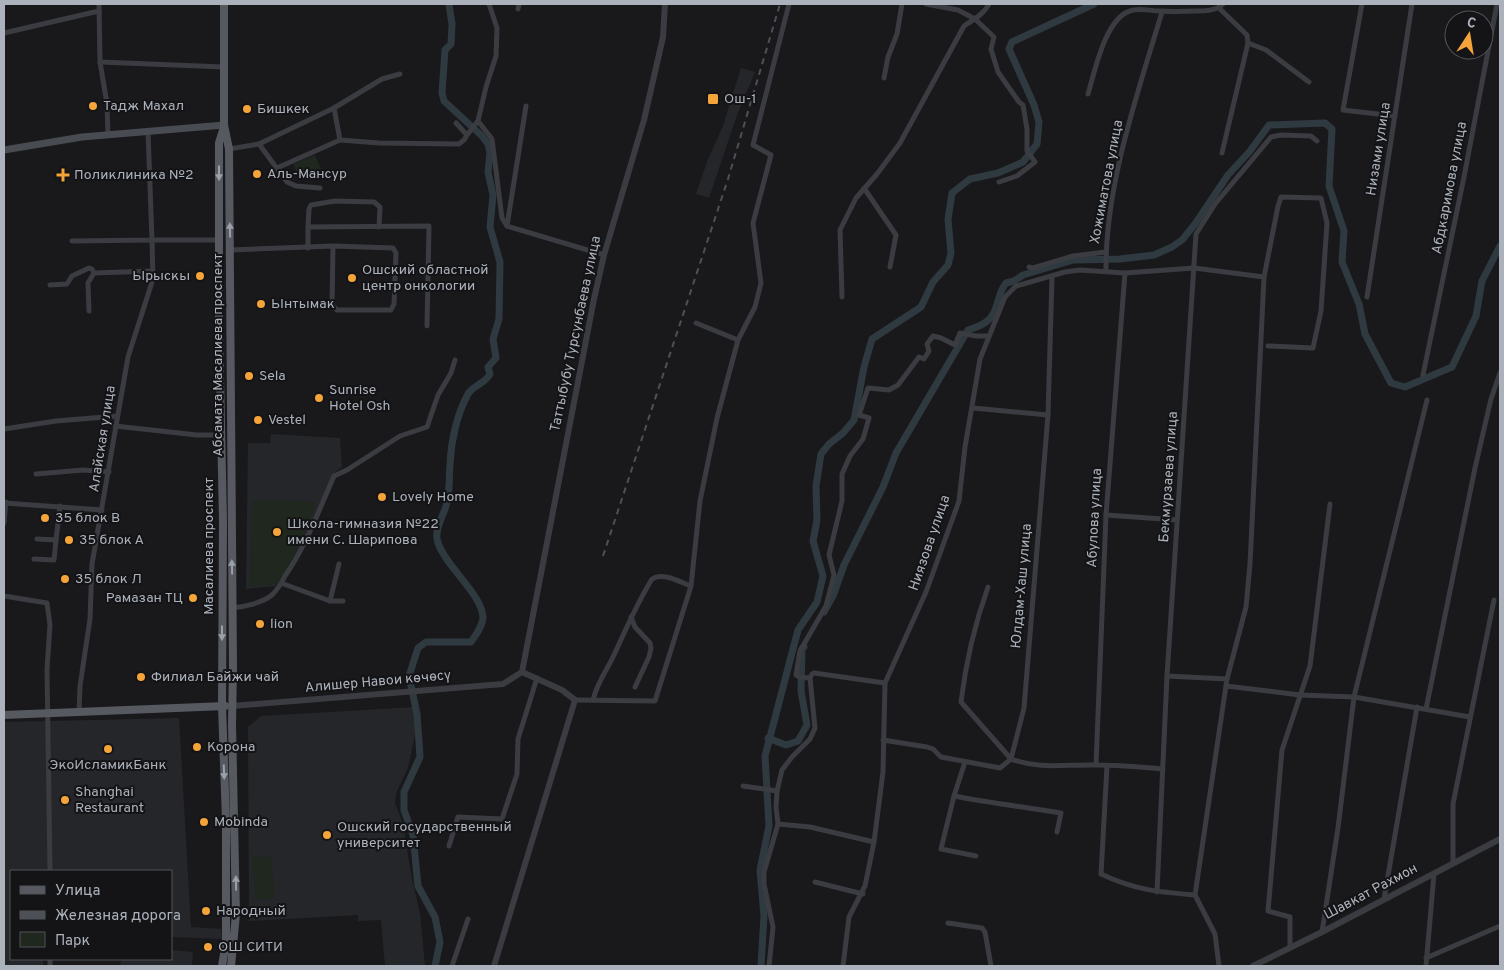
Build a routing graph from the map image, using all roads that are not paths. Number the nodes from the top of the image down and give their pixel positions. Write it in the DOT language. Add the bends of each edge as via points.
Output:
graph roads {
  1 [pos="100,4"];
  2 [pos="224,4"];
  3 [pos="488,4"];
  4 [pos="665,4"];
  5 [pos="789,4"];
  6 [pos="902,4"];
  7 [pos="926,4"];
  8 [pos="989,4"];
  9 [pos="1223,4"];
  10 [pos="1362,4"];
  11 [pos="1412,4"];
  12 [pos="1497,4"];
  13 [pos="1218,8"];
  14 [pos="99,11"];
  15 [pos="1162,12"];
  16 [pos="975,19"];
  17 [pos="4,33"];
  18 [pos="1248,42"];
  19 [pos="100,62"];
  20 [pos="224,67"];
  21 [pos="400,74"];
  22 [pos="884,78"];
  23 [pos="1309,82"];
  24 [pos="1088,94"];
  25 [pos="526,106"];
  26 [pos="334,108"];
  27 [pos="1395,116"];
  28 [pos="456,123"];
  29 [pos="477,123"];
  30 [pos="224,125"];
  31 [pos="148,131"];
  32 [pos="468,133"];
  33 [pos="108,134"];
  34 [pos="340,140"];
  35 [pos="1317,141"];
  36 [pos="259,144"];
  37 [pos="228,149"];
  38 [pos="4,150"];
  39 [pos="1222,153"];
  40 [pos="277,168"];
  41 [pos="998,182"];
  42 [pos="320,188"];
  43 [pos="864,188"];
  44 [pos="507,226"];
  45 [pos="308,227"];
  46 [pos="379,227"];
  47 [pos="152,240"];
  48 [pos="220,240"];
  49 [pos="72,241"];
  50 [pos="333,246"];
  51 [pos="308,248"];
  52 [pos="230,250"];
  53 [pos="1106,254"];
  54 [pos="604,255"];
  55 [pos="890,266"];
  56 [pos="1029,267"];
  57 [pos="1106,268"];
  58 [pos="1194,268"];
  59 [pos="153,271"];
  60 [pos="94,273"];
  61 [pos="1125,273"];
  62 [pos="1052,276"];
  63 [pos="1264,277"];
  64 [pos="50,285"];
  65 [pos="842,297"];
  66 [pos="1366,297"];
  67 [pos="89,311"];
  68 [pos="696,323"];
  69 [pos="427,326"];
  70 [pos="989,336"];
  71 [pos="738,340"];
  72 [pos="1268,346"];
  73 [pos="454,360"];
  74 [pos="1500,373"];
  75 [pos="1423,376"];
  76 [pos="1427,400"];
  77 [pos="972,408"];
  78 [pos="1048,415"];
  79 [pos="117,416"];
  80 [pos="115,426"];
  81 [pos="4,429"];
  82 [pos="221,435"];
  83 [pos="109,472"];
  84 [pos="36,474"];
  85 [pos="5,503"];
  86 [pos="1330,504"];
  87 [pos="60,506"];
  88 [pos="102,510"];
  89 [pos="1106,515"];
  90 [pos="1177,520"];
  91 [pos="4,523"];
  92 [pos="37,539"];
  93 [pos="56,540"];
  94 [pos="34,559"];
  95 [pos="339,564"];
  96 [pos="281,583"];
  97 [pos="691,586"];
  98 [pos="988,587"];
  99 [pos="4,596"];
  100 [pos="330,600"];
  101 [pos="1494,600"];
  102 [pos="342,601"];
  103 [pos="232,608"];
  104 [pos="630,617"];
  105 [pos="522,672"];
  106 [pos="1167,676"];
  107 [pos="537,678"];
  108 [pos="810,678"];
  109 [pos="1227,679"];
  110 [pos="886,683"];
  111 [pos="1226,686"];
  112 [pos="635,687"];
  113 [pos="1300,695"];
  114 [pos="1354,697"];
  115 [pos="575,700"];
  116 [pos="593,700"];
  117 [pos="222,706"];
  118 [pos="232,706"];
  119 [pos="1417,708"];
  120 [pos="1426,709"];
  121 [pos="79,712"];
  122 [pos="47,713"];
  123 [pos="4,715"];
  124 [pos="1470,717"];
  125 [pos="883,740"];
  126 [pos="1012,759"];
  127 [pos="966,762"];
  128 [pos="1096,765"];
  129 [pos="1108,766"];
  130 [pos="1163,769"];
  131 [pos="743,786"];
  132 [pos="775,791"];
  133 [pos="954,796"];
  134 [pos="778,824"];
  135 [pos="1057,832"];
  136 [pos="1500,839"];
  137 [pos="874,842"];
  138 [pos="449,846"];
  139 [pos="976,856"];
  140 [pos="1453,864"];
  141 [pos="50,870"];
  142 [pos="1434,874"];
  143 [pos="815,882"];
  144 [pos="1157,892"];
  145 [pos="862,894"];
  146 [pos="1195,895"];
  147 [pos="1384,899"];
  148 [pos="468,919"];
  149 [pos="948,923"];
  150 [pos="1500,926"];
  151 [pos="1322,932"];
  152 [pos="1290,947"];
  153 [pos="1426,958"];
  154 [pos="222,966"];
  155 [pos="231,966"];
  156 [pos="452,966"];
  157 [pos="494,966"];
  158 [pos="769,966"];
  159 [pos="842,966"];
  160 [pos="991,966"];
  161 [pos="1219,966"];
  162 [pos="1253,966"];
  163 [pos="1426,966"];
  1 -- 14 [label="street"];
  2 -- 20 [label="main road, Абсамата Масалиева проспект"];
  3 -- 29 [label="street" via="497,28 496,56"];
  4 -- 54 [label="street, Таттыбубу Турсунбаева улица" via="663,37 644,120"];
  5 -- 71 [label="street" via="753,145 771,155 753,223 761,283 755,307"];
  6 -- 22 [label="street"];
  7 -- 16 [label="street" via="958,10"];
  8 -- 16 [label="street"];
  9 -- 13 [label="street"];
  10 -- 27 [label="street" via="1343,110"];
  11 -- 27 [label="street, Низами улица"];
  12 -- 75 [label="street, Абдкаримова улица"];
  13 -- 15 [label="street"];
  13 -- 18 [label="street" via="1247,36"];
  14 -- 17 [label="street"];
  14 -- 19 [label="street"];
  15 -- 24 [label="street" via="1138,9 1117,18 1109,29"];
  15 -- 53 [label="street, Хожиматова улица" via="1134,102 1117,175"];
  16 -- 41 [label="street" via="994,37 990,49 998,72 1023,106 1028,129 1027,151 1035,162 1017,176"];
  16 -- 43 [label="street" via="964,26 900,143"];
  18 -- 23 [label="street" via="1266,50"];
  18 -- 39 [label="street"];
  19 -- 20 [label="street"];
  19 -- 33 [label="street"];
  20 -- 30 [label="main road, Абсамата Масалиева проспект"];
  21 -- 26 [label="street" via="382,79"];
  25 -- 44 [label="street"];
  26 -- 34 [label="street"];
  26 -- 36 [label="street"];
  27 -- 66 [label="street, Низами улица"];
  28 -- 32 [label="street"];
  29 -- 32 [label="street"];
  29 -- 44 [label="street" via="492,139 502,218"];
  30 -- 31 [label="main road"];
  30 -- 37 [label="main road, Абсамата Масалиева проспект"];
  30 -- 48 [label="main road, Масалиева проспект, one-way" via="219,143"];
  31 -- 33 [label="main road"];
  31 -- 47 [label="street, Алайская улица"];
  32 -- 34 [label="street" via="459,144 451,145"];
  33 -- 38 [label="main road"];
  34 -- 40 [label="street"];
  35 -- 58 [label="street, Бекмурзаева улица" via="1311,136 1271,137 1216,204 1196,234"];
  36 -- 37 [label="street"];
  36 -- 40 [label="street"];
  52 -- 37 [label="main road, Абсамата Масалиева проспект, one-way"];
  40 -- 42 [label="street" via="288,182 296,186"];
  43 -- 55 [label="street" via="896,234"];
  43 -- 65 [label="street" via="840,230"];
  44 -- 54 [label="street"];
  45 -- 46 [label="street"];
  45 -- 46 [label="street" via="311,205 374,202 380,207"];
  45 -- 51 [label="street"];
  46 -- 69 [label="street" via="429,226"];
  47 -- 48 [label="street"];
  47 -- 49 [label="street"];
  47 -- 59 [label="street, Алайская улица"];
  48 -- 82 [label="main road, Масалиева проспект"];
  50 -- 50 [label="street" via="393,248 396,253 395,287 394,304 390,310 337,310 332,305"];
  50 -- 51 [label="street"];
  51 -- 52 [label="street"];
  103 -- 52 [label="main road, Абсамата Масалиева проспект, one-way"];
  53 -- 56 [label="street, Хожиматова улица" via="1073,256"];
  53 -- 57 [label="street"];
  54 -- 105 [label="street, Таттыбубу Турсунбаева улица"];
  57 -- 61 [label="street, Ниязова улица"];
  57 -- 62 [label="street, Ниязова улица"];
  58 -- 61 [label="street, Ниязова улица"];
  58 -- 63 [label="street, Ниязова улица"];
  58 -- 90 [label="street, Бекмурзаева улица"];
  59 -- 60 [label="street"];
  59 -- 79 [label="street, Алайская улица" via="128,357"];
  60 -- 64 [label="street" via="89,268 72,276 67,284"];
  60 -- 67 [label="street" via="88,283"];
  61 -- 89 [label="street, Абулова улица"];
  62 -- 70 [label="street, Ниязова улица" via="1016,286 1005,297"];
  62 -- 78 [label="street, Юлдам-Хаш улица"];
  63 -- 72 [label="street" via="1282,197 1321,198 1327,223 1321,311 1313,348"];
  63 -- 109 [label="street" via="1246,607"];
  68 -- 71 [label="street"];
  70 -- 77 [label="street, Ниязова улица" via="980,359"];
  70 -- 108 [label="street" via="960,334 955,344 932,336 924,359 919,358 898,386 889,390 868,388 860,416 869,418 863,439 842,474 842,501 829,555 834,575 826,606 800,651 796,675"];
  71 -- 97 [label="street" via="717,418 700,501"];
  73 -- 96 [label="street" via="427,427 400,436 334,476 294,563"];
  74 -- 120 [label="street" via="1477,459"];
  76 -- 114 [label="street"];
  77 -- 78 [label="street"];
  77 -- 110 [label="street, Ниязова улица" via="958,501 926,592"];
  78 -- 126 [label="street, Юлдам-Хаш улица" via="1024,708"];
  79 -- 80 [label="street, Алайская улица"];
  79 -- 81 [label="street"];
  80 -- 82 [label="street"];
  80 -- 83 [label="street, Алайская улица"];
  82 -- 117 [label="main road, Масалиева проспект, one-way"];
  83 -- 84 [label="street" via="83,470"];
  83 -- 88 [label="street, Алайская улица"];
  85 -- 87 [label="street"];
  85 -- 91 [label="street"];
  86 -- 113 [label="street" via="1310,666"];
  87 -- 88 [label="street"];
  87 -- 93 [label="street"];
  88 -- 121 [label="street, Алайская улица" via="92,564 90,619"];
  89 -- 90 [label="street"];
  89 -- 128 [label="street, Абулова улица"];
  90 -- 106 [label="street, Бекмурзаева улица"];
  92 -- 93 [label="street"];
  93 -- 94 [label="street" via="54,560"];
  95 -- 100 [label="street"];
  96 -- 100 [label="street"];
  96 -- 103 [label="street" via="272,595"];
  97 -- 104 [label="street" via="656,576"];
  97 -- 116 [label="street" via="655,701"];
  98 -- 126 [label="street" via="975,622 961,702"];
  99 -- 122 [label="street" via="47,603 50,625"];
  100 -- 102 [label="street"];
  101 -- 124 [label="street"];
  103 -- 118 [label="main road, Абсамата Масалиева проспект"];
  104 -- 112 [label="street" via="651,648"];
  104 -- 116 [label="street"];
  105 -- 107 [label="street"];
  105 -- 118 [label="street, Алишер Навои көчөсү" via="503,684"];
  106 -- 109 [label="street"];
  106 -- 130 [label="street, Бекмурзаева улица"];
  107 -- 115 [label="street"];
  107 -- 138 [label="street" via="518,739 517,774 502,819 458,816"];
  108 -- 110 [label="street" via="814,674"];
  108 -- 132 [label="street" via="814,733 786,763"];
  109 -- 111 [label="street"];
  110 -- 125 [label="street, Ниязова улица"];
  111 -- 113 [label="street"];
  111 -- 146 [label="street"];
  113 -- 114 [label="street"];
  113 -- 152 [label="street" via="1282,750 1268,911 1290,917"];
  114 -- 119 [label="street"];
  114 -- 151 [label="street"];
  115 -- 116 [label="street"];
  115 -- 157 [label="street"];
  117 -- 118 [label="main road"];
  117 -- 121 [label="main road"];
  117 -- 154 [label="main road, Масалиева проспект, one-way" via="226,822 226,942"];
  155 -- 118 [label="main road, one-way" via="236,921"];
  119 -- 120 [label="street"];
  119 -- 147 [label="street"];
  120 -- 124 [label="street"];
  121 -- 122 [label="main road"];
  122 -- 123 [label="main road"];
  122 -- 141 [label="street"];
  124 -- 140 [label="street" via="1453,804"];
  125 -- 127 [label="street" via="927,747 941,757"];
  125 -- 137 [label="street, Ниязова улица" via="883,772"];
  126 -- 127 [label="street" via="1000,768"];
  126 -- 128 [label="street" via="1038,766"];
  127 -- 133 [label="street"];
  128 -- 129 [label="street"];
  129 -- 130 [label="street"];
  129 -- 144 [label="street" via="1102,874 1124,884"];
  130 -- 144 [label="street, Бекмурзаева улица"];
  131 -- 132 [label="street"];
  132 -- 134 [label="street"];
  133 -- 135 [label="street" via="1060,812"];
  133 -- 139 [label="street" via="941,849"];
  134 -- 137 [label="street" via="810,827"];
  134 -- 158 [label="street" via="764,872 772,927"];
  136 -- 140 [label="street, Шавкат Рахмон"];
  137 -- 145 [label="street, Ниязова улица"];
  140 -- 142 [label="street, Шавкат Рахмон"];
  142 -- 147 [label="street, Шавкат Рахмон"];
  142 -- 153 [label="street"];
  143 -- 145 [label="street"];
  144 -- 146 [label="street"];
  145 -- 159 [label="street, Ниязова улица" via="848,917"];
  146 -- 161 [label="street" via="1215,934"];
  147 -- 151 [label="street, Шавкат Рахмон"];
  148 -- 156 [label="street"];
  149 -- 160 [label="street" via="982,928"];
  150 -- 153 [label="street"];
  151 -- 152 [label="street, Шавкат Рахмон"];
  152 -- 162 [label="street, Шавкат Рахмон"];
  153 -- 163 [label="street"];
}
